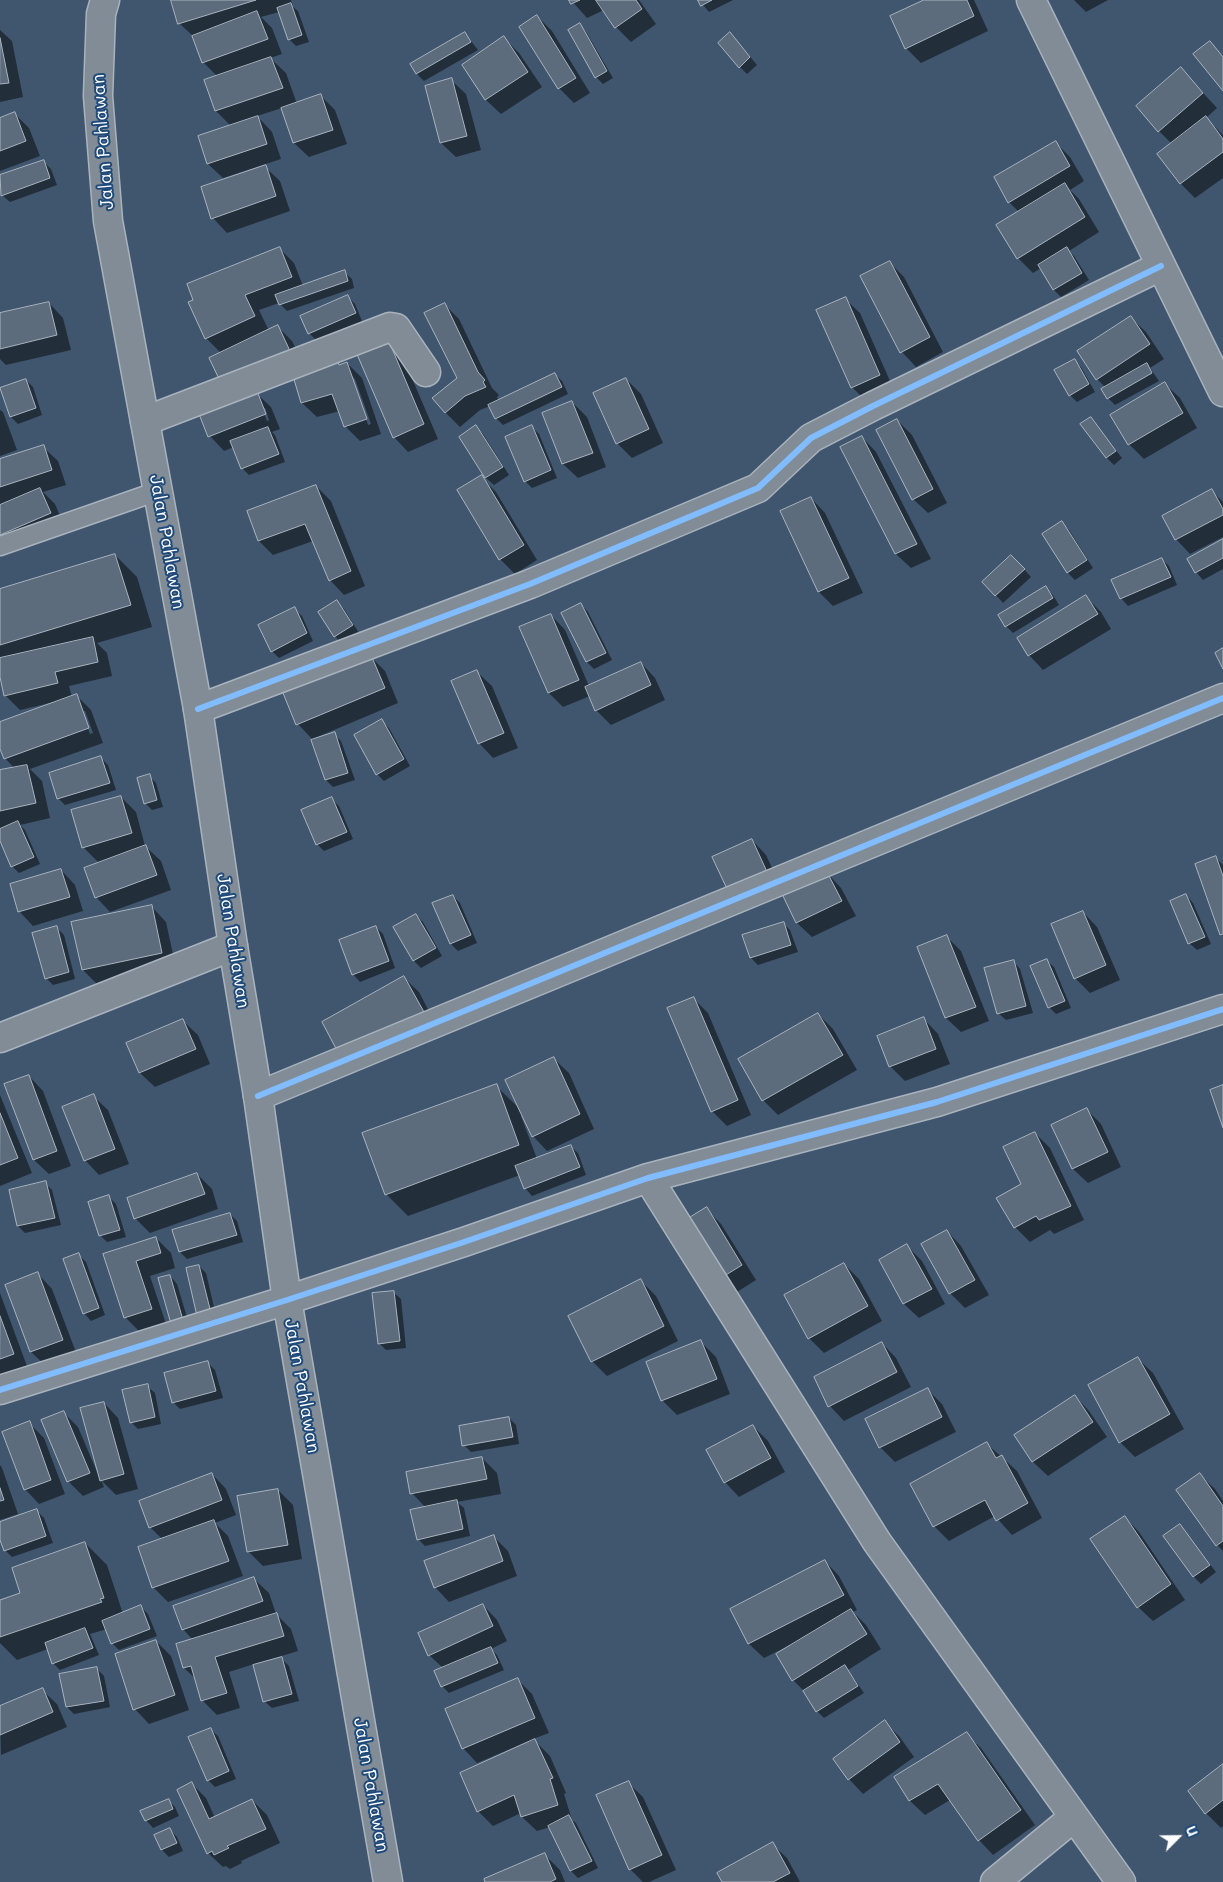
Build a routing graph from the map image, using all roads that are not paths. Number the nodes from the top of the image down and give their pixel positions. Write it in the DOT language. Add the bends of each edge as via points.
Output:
graph roads {
  1 [pos="105,0"];
  2 [pos="1031,0"];
  3 [pos="1161,266"];
  4 [pos="426,372"];
  5 [pos="1223,392"];
  6 [pos="145,421"];
  7 [pos="158,491"];
  8 [pos="0,546"];
  9 [pos="1223,698"];
  10 [pos="198,709"];
  11 [pos="233,946"];
  12 [pos="1223,1009"];
  13 [pos="0,1038"];
  14 [pos="258,1096"];
  15 [pos="648,1178"];
  16 [pos="287,1300"];
  17 [pos="0,1390"];
  18 [pos="1074,1818"];
  19 [pos="388,1882"];
  20 [pos="995,1882"];
  21 [pos="1121,1882"];
  1 -- 6 [label="main road, Jalan Pahlawan" via="101,14 98,96 108,221"];
  2 -- 3 [label="main road"];
  3 -- 5 [label="main road"];
  3 -- 10 [label="main road" via="811,438 758,488 530,584"];
  4 -- 6 [label="main road" via="396,328 390,327"];
  6 -- 7 [label="main road, Jalan Pahlawan"];
  7 -- 8 [label="lane"];
  7 -- 10 [label="main road, Jalan Pahlawan"];
  9 -- 14 [label="main road"];
  10 -- 11 [label="main road, Jalan Pahlawan"];
  11 -- 13 [label="main road"];
  11 -- 14 [label="main road, Jalan Pahlawan"];
  12 -- 15 [label="main road" via="937,1102"];
  14 -- 16 [label="main road, Jalan Pahlawan"];
  15 -- 16 [label="main road"];
  15 -- 18 [label="main road" via="877,1542"];
  16 -- 17 [label="main road"];
  16 -- 19 [label="main road, Jalan Pahlawan"];
  18 -- 20 [label="main road"];
  18 -- 21 [label="main road"];
}
